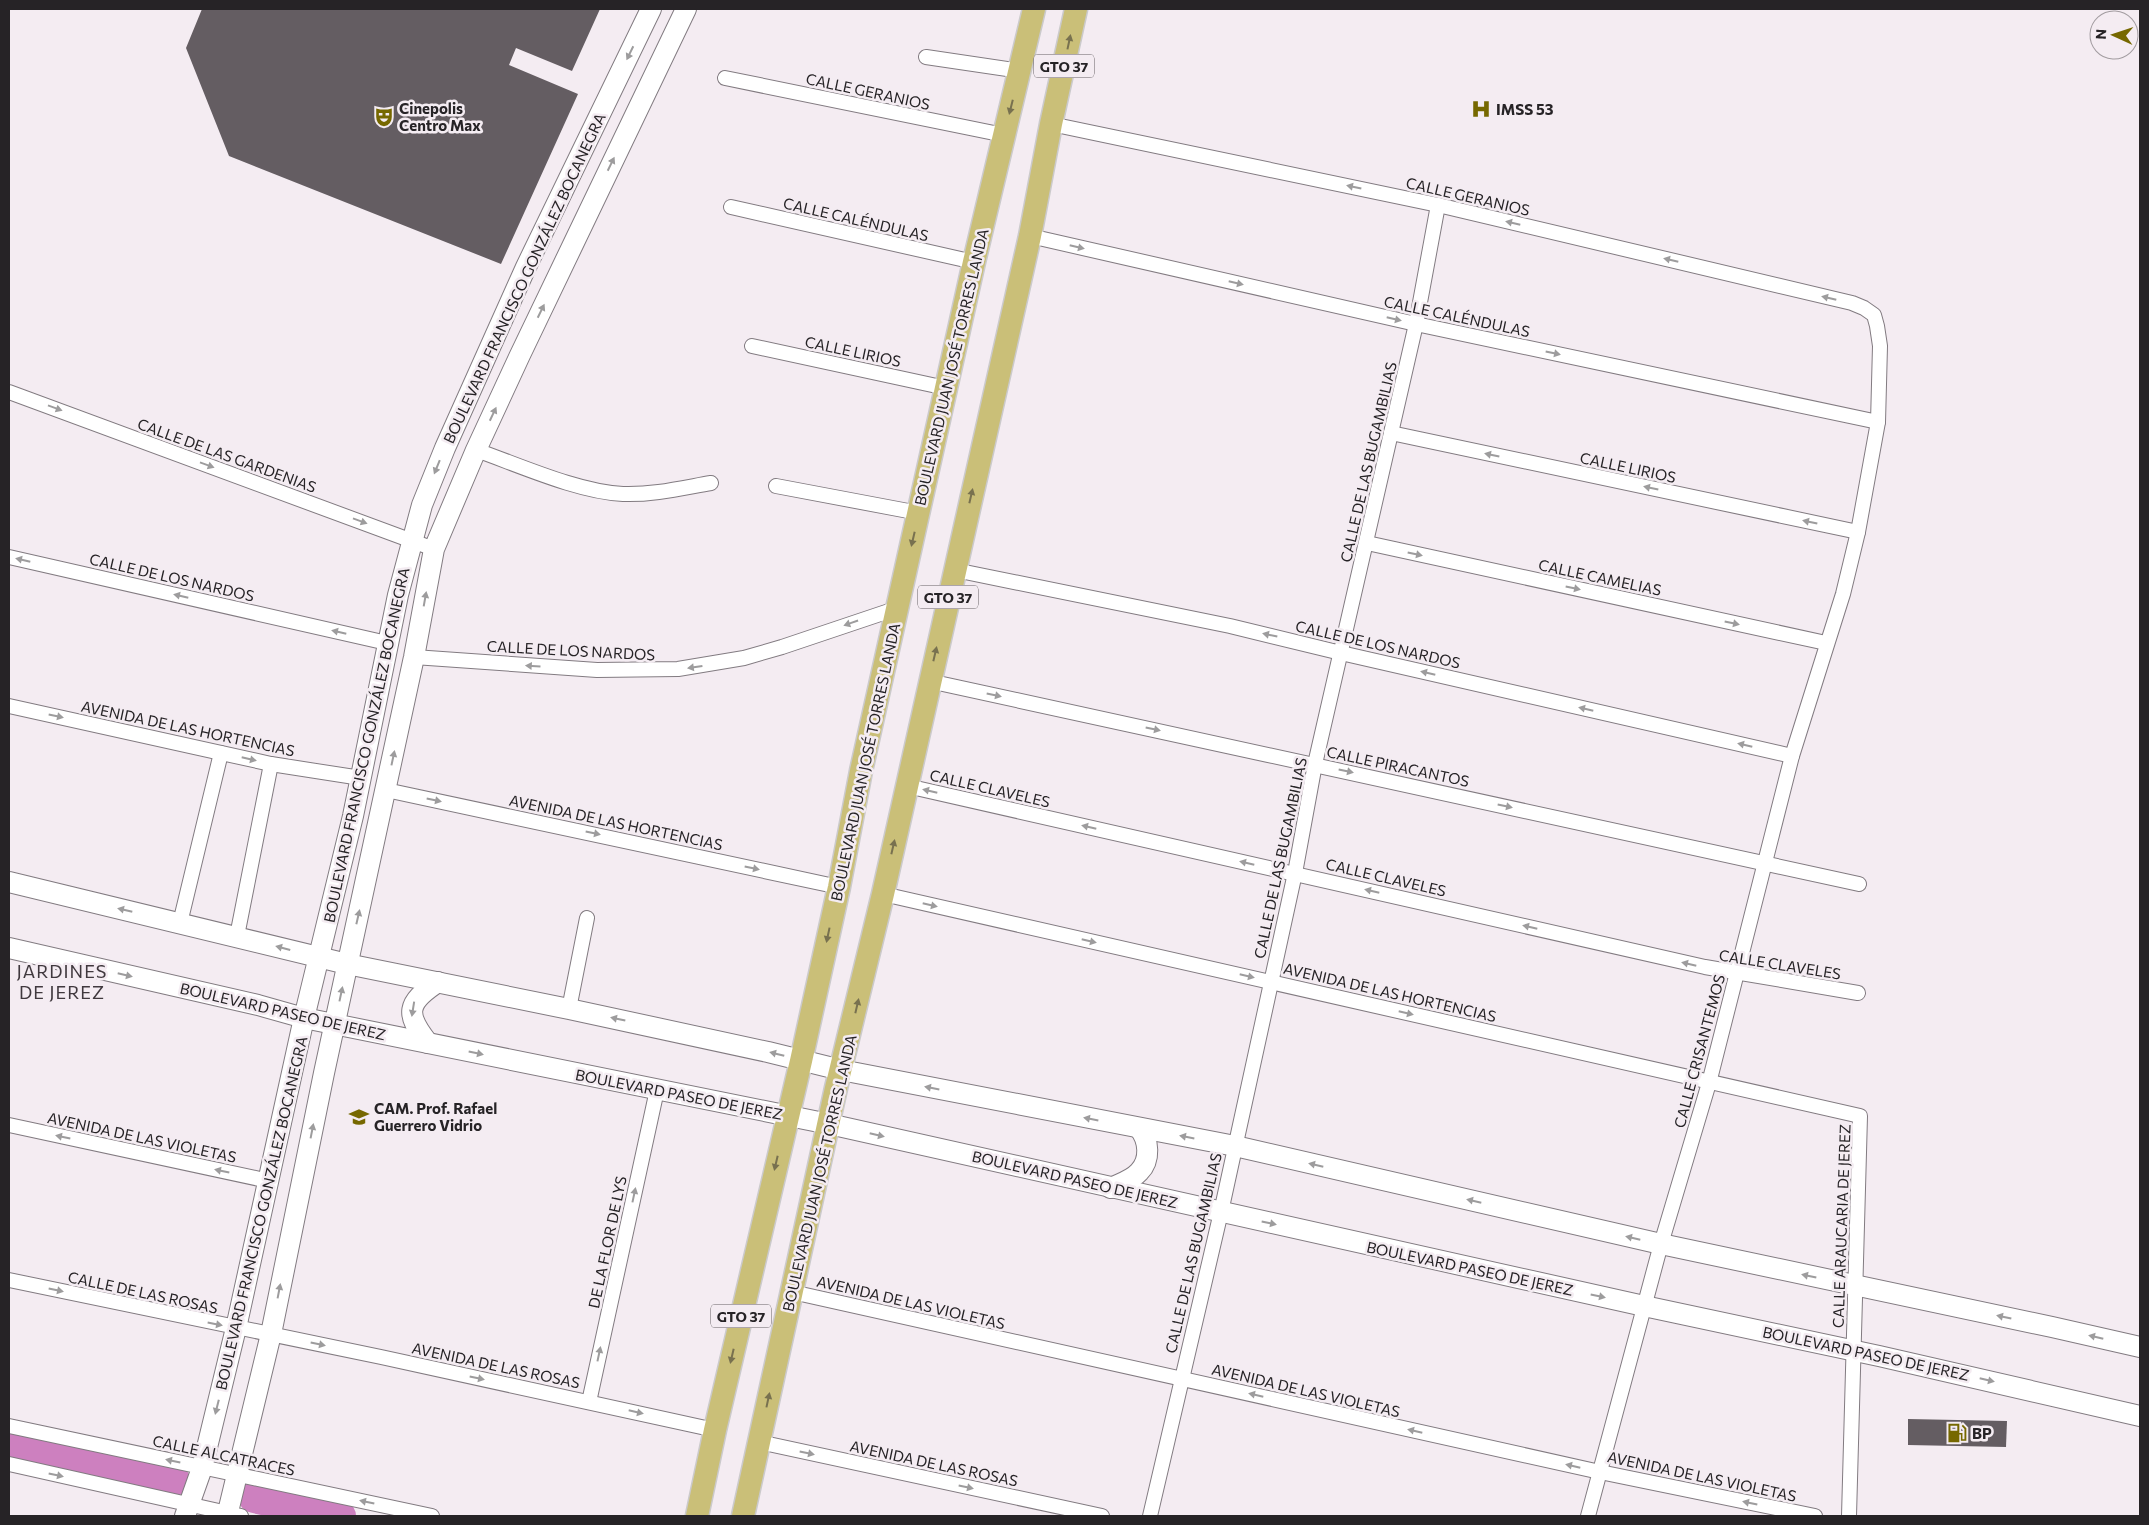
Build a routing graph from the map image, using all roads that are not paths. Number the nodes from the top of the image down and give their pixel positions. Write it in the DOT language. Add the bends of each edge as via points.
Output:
graph roads {
  1 [pos="651,9"];
  2 [pos="686,9"];
  3 [pos="1034,9"];
  4 [pos="1076,9"];
  5 [pos="926,57"];
  6 [pos="1020,71"];
  7 [pos="725,78"];
  8 [pos="1051,124"];
  9 [pos="1004,135"];
  10 [pos="1438,205"];
  11 [pos="731,207"];
  12 [pos="1030,236"];
  13 [pos="974,262"];
  14 [pos="506,310"];
  15 [pos="1416,324"];
  16 [pos="752,346"];
  17 [pos="520,355"];
  18 [pos="946,388"];
  19 [pos="9,392"];
  20 [pos="1878,422"];
  21 [pos="1391,433"];
  22 [pos="476,450"];
  23 [pos="711,483"];
  24 [pos="776,486"];
  25 [pos="919,513"];
  26 [pos="1858,532"];
  27 [pos="412,540"];
  28 [pos="1367,543"];
  29 [pos="434,549"];
  30 [pos="9,557"];
  31 [pos="955,570"];
  32 [pos="898,608"];
  33 [pos="387,643"];
  34 [pos="1826,643"];
  35 [pos="1341,653"];
  36 [pos="414,657"];
  37 [pos="930,681"];
  38 [pos="9,706"];
  39 [pos="221,753"];
  40 [pos="1792,756"];
  41 [pos="270,764"];
  42 [pos="1315,764"];
  43 [pos="361,778"];
  44 [pos="907,786"];
  45 [pos="386,790"];
  46 [pos="1763,863"];
  47 [pos="1295,873"];
  48 [pos="9,882"];
  49 [pos="1859,884"];
  50 [pos="839,887"];
  51 [pos="883,894"];
  52 [pos="587,918"];
  53 [pos="180,923"];
  54 [pos="237,936"];
  55 [pos="9,948"];
  56 [pos="318,957"];
  57 [pos="347,964"];
  58 [pos="1736,974"];
  59 [pos="438,982"];
  60 [pos="1271,982"];
  61 [pos="1858,993"];
  62 [pos="570,1009"];
  63 [pos="304,1018"];
  64 [pos="334,1024"];
  65 [pos="428,1043"];
  66 [pos="801,1060"];
  67 [pos="841,1070"];
  68 [pos="1709,1083"];
  69 [pos="656,1090"];
  70 [pos="788,1116"];
  71 [pos="1860,1116"];
  72 [pos="829,1124"];
  73 [pos="9,1126"];
  74 [pos="1139,1128"];
  75 [pos="1235,1146"];
  76 [pos="269,1181"];
  77 [pos="1111,1188"];
  78 [pos="1221,1212"];
  79 [pos="1661,1244"];
  80 [pos="9,1280"];
  81 [pos="1856,1286"];
  82 [pos="792,1292"];
  83 [pos="1644,1306"];
  84 [pos="236,1328"];
  85 [pos="271,1334"];
  86 [pos="2140,1348"];
  87 [pos="1854,1351"];
  88 [pos="1181,1379"];
  89 [pos="589,1402"];
  90 [pos="2140,1416"];
  91 [pos="9,1426"];
  92 [pos="715,1430"];
  93 [pos="760,1442"];
  94 [pos="9,1464"];
  95 [pos="202,1468"];
  96 [pos="1600,1472"];
  97 [pos="238,1475"];
  98 [pos="187,1510"];
  99 [pos="232,1515"];
  100 [pos="432,1516"];
  101 [pos="697,1516"];
  102 [pos="743,1516"];
  103 [pos="1102,1516"];
  104 [pos="1150,1516"];
  105 [pos="1588,1516"];
  106 [pos="1815,1516"];
  107 [pos="1849,1516"];
  1 -- 14 [label="main road, BOULEVARD FRANCISCO GONZÁLEZ BOCANEGRA, one-way"];
  17 -- 2 [label="main road, BOULEVARD FRANCISCO GONZÁLEZ BOCANEGRA, one-way"];
  3 -- 6 [label="main road, BOULEVARD JUAN JOSÉ TORRES LANDA / GTO 37"];
  8 -- 4 [label="main road, BOULEVARD JUAN JOSÉ TORRES LANDA / GTO 37, one-way"];
  5 -- 6 [label="street"];
  6 -- 9 [label="main road, BOULEVARD JUAN JOSÉ TORRES LANDA / GTO 37, one-way"];
  7 -- 9 [label="street, CALLE GERANIOS"];
  10 -- 8 [label="street, CALLE GERANIOS, one-way"];
  8 -- 12 [label="main road, BOULEVARD JUAN JOSÉ TORRES LANDA / GTO 37"];
  9 -- 13 [label="main road, BOULEVARD JUAN JOSÉ TORRES LANDA / GTO 37"];
  10 -- 15 [label="street, CALLE DE LAS BUGAMBILIAS"];
  20 -- 10 [label="street, CALLE GERANIOS, one-way" via="1878,326 1874,315 1864,308"];
  11 -- 13 [label="street, CALLE CALÉNDULAS"];
  12 -- 15 [label="street, CALLE CALÉNDULAS, one-way"];
  31 -- 12 [label="main road, BOULEVARD JUAN JOSÉ TORRES LANDA / GTO 37, one-way"];
  13 -- 18 [label="main road, BOULEVARD JUAN JOSÉ TORRES LANDA / GTO 37"];
  14 -- 17 [label="main road" via="522,326"];
  14 -- 27 [label="main road, BOULEVARD FRANCISCO GONZÁLEZ BOCANEGRA, one-way" via="445,448"];
  15 -- 20 [label="street, CALLE CALÉNDULAS, one-way"];
  15 -- 21 [label="street, CALLE DE LAS BUGAMBILIAS"];
  16 -- 18 [label="street, CALLE LIRIOS"];
  22 -- 17 [label="main road, BOULEVARD FRANCISCO GONZÁLEZ BOCANEGRA, one-way"];
  18 -- 25 [label="main road, BOULEVARD JUAN JOSÉ TORRES LANDA / GTO 37"];
  19 -- 27 [label="street, CALLE DE LAS GARDENIAS, one-way"];
  20 -- 26 [label="street"];
  26 -- 21 [label="street, CALLE LIRIOS, one-way"];
  21 -- 28 [label="street, CALLE DE LAS BUGAMBILIAS"];
  22 -- 23 [label="street" via="600,491 624,494 662,492"];
  22 -- 29 [label="main road, BOULEVARD FRANCISCO GONZÁLEZ BOCANEGRA"];
  24 -- 25 [label="street"];
  25 -- 32 [label="main road, BOULEVARD JUAN JOSÉ TORRES LANDA / GTO 37, one-way"];
  26 -- 34 [label="street, CALLE CRISANTEMOS" via="1843,594"];
  27 -- 29 [label="street, CALLE DE LAS GARDENIAS"];
  27 -- 33 [label="main road, BOULEVARD FRANCISCO GONZÁLEZ BOCANEGRA"];
  28 -- 34 [label="street, CALLE CAMELIAS, one-way"];
  28 -- 35 [label="street, CALLE DE LAS BUGAMBILIAS"];
  36 -- 29 [label="main road, BOULEVARD FRANCISCO GONZÁLEZ BOCANEGRA, one-way"];
  33 -- 30 [label="street, CALLE DE LOS NARDOS, one-way"];
  35 -- 31 [label="street, CALLE DE LOS NARDOS, one-way" via="1239,628"];
  37 -- 31 [label="main road, BOULEVARD JUAN JOSÉ TORRES LANDA / GTO 37, one-way"];
  32 -- 36 [label="street, CALLE DE LOS NARDOS, one-way" via="753,655 678,669 597,670"];
  32 -- 50 [label="main road, BOULEVARD JUAN JOSÉ TORRES LANDA / GTO 37"];
  33 -- 43 [label="main road, BOULEVARD FRANCISCO GONZÁLEZ BOCANEGRA"];
  34 -- 40 [label="street, CALLE CRISANTEMOS"];
  40 -- 35 [label="street, CALLE DE LOS NARDOS, one-way"];
  35 -- 42 [label="street, CALLE DE LAS BUGAMBILIAS"];
  45 -- 36 [label="main road, BOULEVARD FRANCISCO GONZÁLEZ BOCANEGRA, one-way"];
  37 -- 42 [label="street, CALLE PIRACANTOS, one-way"];
  37 -- 44 [label="main road, BOULEVARD JUAN JOSÉ TORRES LANDA / GTO 37"];
  38 -- 39 [label="street, AVENIDA DE LAS HORTENCIAS, one-way"];
  39 -- 41 [label="street, AVENIDA DE LAS HORTENCIAS, one-way"];
  39 -- 53 [label="street"];
  40 -- 46 [label="street, CALLE CRISANTEMOS"];
  41 -- 43 [label="street, AVENIDA DE LAS HORTENCIAS"];
  41 -- 54 [label="street"];
  42 -- 46 [label="street, CALLE PIRACANTOS, one-way"];
  42 -- 47 [label="street, CALLE DE LAS BUGAMBILIAS"];
  43 -- 56 [label="main road, BOULEVARD FRANCISCO GONZÁLEZ BOCANEGRA"];
  47 -- 44 [label="street, CALLE CLAVELES, one-way"];
  51 -- 44 [label="main road, BOULEVARD JUAN JOSÉ TORRES LANDA / GTO 37, one-way"];
  45 -- 50 [label="street, AVENIDA DE LAS HORTENCIAS, one-way"];
  57 -- 45 [label="main road, BOULEVARD FRANCISCO GONZÁLEZ BOCANEGRA, one-way"];
  46 -- 49 [label="street, CALLE PIRACANTOS"];
  46 -- 58 [label="street, CALLE CRISANTEMOS"];
  58 -- 47 [label="street, CALLE CLAVELES, one-way"];
  47 -- 60 [label="street, CALLE DE LAS BUGAMBILIAS"];
  53 -- 48 [label="main road, one-way"];
  50 -- 66 [label="main road, BOULEVARD JUAN JOSÉ TORRES LANDA / GTO 37, one-way"];
  51 -- 60 [label="street, AVENIDA DE LAS HORTENCIAS, one-way"];
  67 -- 51 [label="main road, BOULEVARD JUAN JOSÉ TORRES LANDA / GTO 37, one-way"];
  52 -- 62 [label="street"];
  53 -- 54 [label="main road"];
  56 -- 54 [label="main road, one-way"];
  55 -- 63 [label="main road, BOULEVARD PASEO DE JEREZ, one-way"];
  56 -- 57 [label="main road"];
  56 -- 63 [label="main road, BOULEVARD FRANCISCO GONZÁLEZ BOCANEGRA"];
  57 -- 59 [label="main road"];
  64 -- 57 [label="main road, BOULEVARD FRANCISCO GONZÁLEZ BOCANEGRA, one-way"];
  58 -- 61 [label="street, CALLE CLAVELES"];
  58 -- 68 [label="street, CALLE CRISANTEMOS"];
  59 -- 62 [label="main road"];
  59 -- 65 [label="main road, one-way" via="416,998 412,1006 413,1022"];
  60 -- 68 [label="street, AVENIDA DE LAS HORTENCIAS, one-way"];
  60 -- 75 [label="street, CALLE DE LAS BUGAMBILIAS"];
  66 -- 62 [label="main road, one-way"];
  63 -- 64 [label="main road, BOULEVARD PASEO DE JEREZ"];
  63 -- 76 [label="main road, BOULEVARD FRANCISCO GONZÁLEZ BOCANEGRA"];
  64 -- 65 [label="main road, BOULEVARD PASEO DE JEREZ"];
  85 -- 64 [label="main road, BOULEVARD FRANCISCO GONZÁLEZ BOCANEGRA, one-way"];
  65 -- 69 [label="main road, BOULEVARD PASEO DE JEREZ, one-way"];
  66 -- 67 [label="main road"];
  66 -- 70 [label="main road, BOULEVARD JUAN JOSÉ TORRES LANDA / GTO 37"];
  67 -- 72 [label="main road, BOULEVARD JUAN JOSÉ TORRES LANDA / GTO 37"];
  74 -- 67 [label="main road, one-way"];
  68 -- 71 [label="street, AVENIDA DE LAS HORTENCIAS"];
  68 -- 79 [label="street, CALLE CRISANTEMOS"];
  69 -- 70 [label="main road, BOULEVARD PASEO DE JEREZ"];
  89 -- 69 [label="street, DE LA FLOR DE LYS, one-way"];
  70 -- 72 [label="main road, BOULEVARD PASEO DE JEREZ"];
  70 -- 92 [label="main road, BOULEVARD JUAN JOSÉ TORRES LANDA / GTO 37, one-way"];
  71 -- 81 [label="street, CALLE ARAUCARIA DE JEREZ"];
  72 -- 77 [label="main road, BOULEVARD PASEO DE JEREZ, one-way"];
  72 -- 82 [label="main road, BOULEVARD JUAN JOSÉ TORRES LANDA / GTO 37"];
  76 -- 73 [label="street, AVENIDA DE LAS VIOLETAS, one-way"];
  75 -- 74 [label="main road, one-way"];
  74 -- 77 [label="main road" via="1148,1145 1141,1171"];
  75 -- 78 [label="street, CALLE DE LAS BUGAMBILIAS"];
  79 -- 75 [label="main road, one-way"];
  76 -- 84 [label="main road, BOULEVARD FRANCISCO GONZÁLEZ BOCANEGRA"];
  77 -- 78 [label="main road, BOULEVARD PASEO DE JEREZ"];
  78 -- 83 [label="main road, BOULEVARD PASEO DE JEREZ, one-way"];
  78 -- 88 [label="street, CALLE DE LAS BUGAMBILIAS"];
  81 -- 79 [label="main road, one-way"];
  79 -- 83 [label="street, CALLE CRISANTEMOS"];
  80 -- 84 [label="street, CALLE DE LAS ROSAS, one-way"];
  86 -- 81 [label="main road, one-way" via="2052,1326"];
  81 -- 87 [label="street, CALLE ARAUCARIA DE JEREZ"];
  82 -- 88 [label="street, AVENIDA DE LAS VIOLETAS"];
  93 -- 82 [label="main road, BOULEVARD JUAN JOSÉ TORRES LANDA / GTO 37, one-way"];
  83 -- 87 [label="main road, BOULEVARD PASEO DE JEREZ"];
  83 -- 96 [label="street, CALLE CRISANTEMOS"];
  84 -- 85 [label="street, CALLE DE LAS ROSAS"];
  84 -- 95 [label="main road, BOULEVARD FRANCISCO GONZÁLEZ BOCANEGRA, one-way"];
  85 -- 89 [label="street, AVENIDA DE LAS ROSAS, one-way"];
  85 -- 97 [label="main road, BOULEVARD FRANCISCO GONZÁLEZ BOCANEGRA"];
  87 -- 90 [label="main road, BOULEVARD PASEO DE JEREZ, one-way"];
  87 -- 107 [label="street, CALLE ARAUCARIA DE JEREZ"];
  96 -- 88 [label="street, AVENIDA DE LAS VIOLETAS, one-way"];
  88 -- 104 [label="street, CALLE DE LAS BUGAMBILIAS"];
  89 -- 92 [label="street, AVENIDA DE LAS ROSAS, one-way"];
  95 -- 91 [label="street, CALLE ALCATRACES, one-way"];
  92 -- 101 [label="main road, BOULEVARD JUAN JOSÉ TORRES LANDA / GTO 37"];
  93 -- 102 [label="main road, BOULEVARD JUAN JOSÉ TORRES LANDA / GTO 37"];
  93 -- 103 [label="street, AVENIDA DE LAS ROSAS, one-way"];
  94 -- 98 [label="street, one-way"];
  95 -- 97 [label="street, CALLE ALCATRACES"];
  95 -- 98 [label="main road, BOULEVARD FRANCISCO GONZÁLEZ BOCANEGRA"];
  96 -- 105 [label="street, CALLE CRISANTEMOS"];
  106 -- 96 [label="street, AVENIDA DE LAS VIOLETAS, one-way"];
  97 -- 99 [label="main road, BOULEVARD FRANCISCO GONZÁLEZ BOCANEGRA"];
  100 -- 97 [label="street, CALLE ALCATRACES, one-way"];
  98 -- 99 [label="street"];
}
